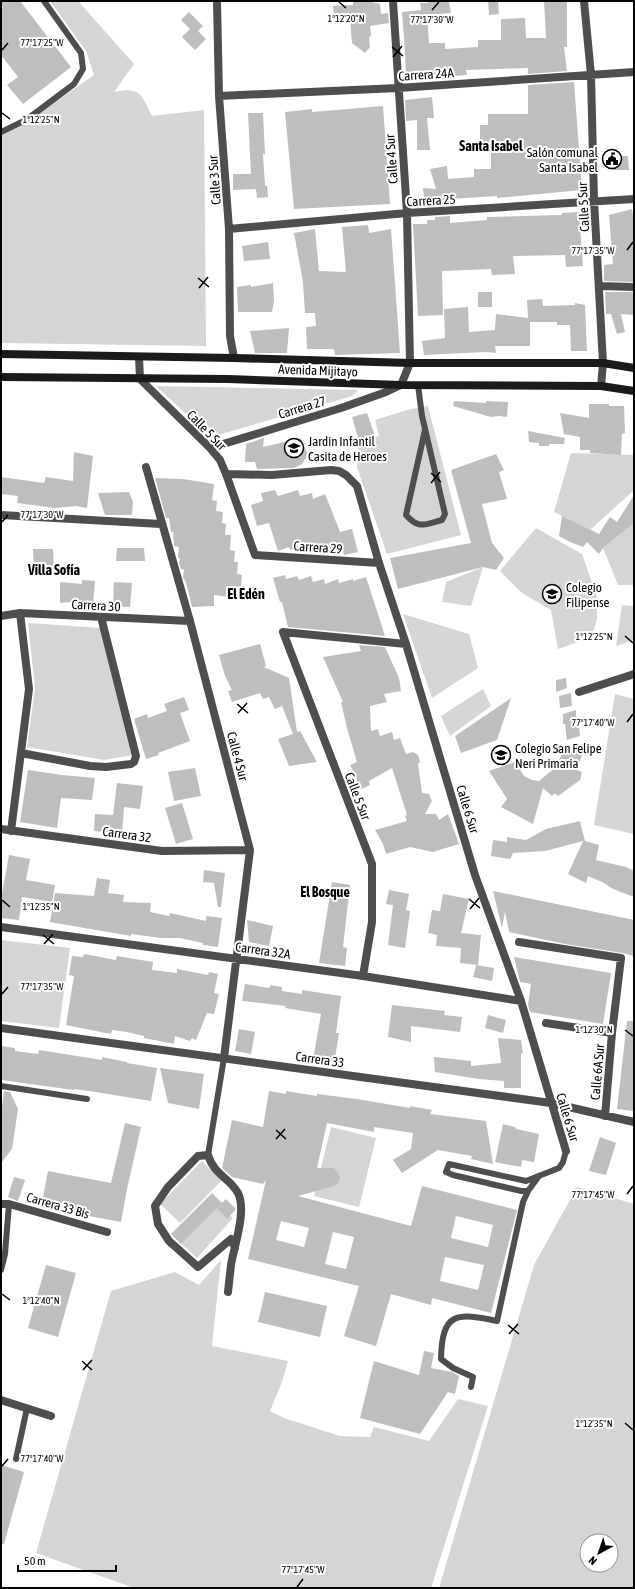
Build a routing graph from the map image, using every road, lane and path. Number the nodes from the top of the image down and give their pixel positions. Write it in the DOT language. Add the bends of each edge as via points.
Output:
graph roads {
  1 [pos="44,1"];
  2 [pos="217,1"];
  3 [pos="393,1"];
  4 [pos="584,1"];
  5 [pos="634,72"];
  6 [pos="591,75"];
  7 [pos="398,88"];
  8 [pos="219,96"];
  9 [pos="1,132"];
  10 [pos="634,199"];
  11 [pos="594,200"];
  12 [pos="407,213"];
  13 [pos="229,229"];
  14 [pos="599,286"];
  15 [pos="634,287"];
  16 [pos="1,354"];
  17 [pos="139,357"];
  18 [pos="234,358"];
  19 [pos="410,363"];
  20 [pos="603,363"];
  21 [pos="634,368"];
  22 [pos="1,377"];
  23 [pos="140,380"];
  24 [pos="401,385"];
  25 [pos="418,385"];
  26 [pos="601,386"];
  27 [pos="634,391"];
  28 [pos="425,430"];
  29 [pos="210,448"];
  30 [pos="146,467"];
  31 [pos="226,474"];
  32 [pos="1,515"];
  33 [pos="162,524"];
  34 [pos="255,555"];
  35 [pos="379,563"];
  36 [pos="20,613"];
  37 [pos="1,616"];
  38 [pos="101,617"];
  39 [pos="190,621"];
  40 [pos="406,644"];
  41 [pos="634,674"];
  42 [pos="580,692"];
  43 [pos="21,753"];
  44 [pos="1,829"];
  45 [pos="11,831"];
  46 [pos="250,850"];
  47 [pos="1,927"];
  48 [pos="519,942"];
  49 [pos="237,958"];
  50 [pos="363,976"];
  51 [pos="521,1000"];
  52 [pos="546,1023"];
  53 [pos="1,1028"];
  54 [pos="612,1034"];
  55 [pos="224,1058"];
  56 [pos="1,1086"];
  57 [pos="87,1099"];
  58 [pos="551,1103"];
  59 [pos="605,1116"];
  60 [pos="634,1122"];
  61 [pos="566,1151"];
  62 [pos="208,1155"];
  63 [pos="540,1176"];
  64 [pos="528,1191"];
  65 [pos="5,1204"];
  66 [pos="107,1232"];
  67 [pos="235,1248"];
  68 [pos="1,1270"];
  69 [pos="228,1292"];
  70 [pos="471,1387"];
  71 [pos="1,1400"];
  72 [pos="27,1408"];
  73 [pos="51,1416"];
  74 [pos="16,1459"];
  1 -- 9 [label="lane" via="81,53 83,69 74,84 26,120"];
  2 -- 8 [label="street, Calle 3 Sur"];
  3 -- 7 [label="street, Calle 4 Sur"];
  4 -- 6 [label="street, Calle 5 Sur"];
  5 -- 6 [label="street, Carrera 24A"];
  6 -- 7 [label="street, Carrera 24A"];
  6 -- 11 [label="street, Calle 5 Sur"];
  7 -- 8 [label="street, Carrera 24A"];
  7 -- 12 [label="street, Calle 4 Sur"];
  8 -- 13 [label="street, Calle 3 Sur"];
  10 -- 11 [label="street, Carrera 25"];
  11 -- 12 [label="street, Carrera 25"];
  11 -- 14 [label="street, Calle 5 Sur"];
  12 -- 13 [label="street, Carrera 25"];
  12 -- 19 [label="street, Calle 4 Sur"];
  13 -- 18 [label="street, Calle 3 Sur" via="230,336"];
  14 -- 15 [label="street"];
  14 -- 20 [label="street, Calle 5 Sur"];
  16 -- 17 [label="main road, Avenida Mijitayo"];
  17 -- 18 [label="main road, Avenida Mijitayo"];
  17 -- 23 [label="street"];
  18 -- 19 [label="main road, Avenida Mijitayo"];
  19 -- 20 [label="main road, Avenida Mijitayo"];
  19 -- 24 [label="street, Calle 4 Sur"];
  20 -- 21 [label="main road, Avenida Mijitayo"];
  20 -- 26 [label="street, Calle 5 Sur"];
  22 -- 23 [label="main road, Avenida Mijitayo"];
  23 -- 24 [label="main road, Avenida Mijitayo" via="228,379"];
  23 -- 29 [label="street, Calle 5 Sur"];
  24 -- 25 [label="main road, Avenida Mijitayo"];
  24 -- 29 [label="street, Carrera 27" via="364,400"];
  25 -- 26 [label="main road, Avenida Mijitayo"];
  25 -- 28 [label="lane"];
  26 -- 27 [label="main road, Avenida Mijitayo"];
  28 -- 28 [label="lane" via="445,514 442,520 420,525 413,523 406,515"];
  29 -- 31 [label="street, Calle 5 Sur" via="220,460"];
  30 -- 33 [label="street, Calle 4 Sur"];
  31 -- 34 [label="street, Calle 5 Sur"];
  31 -- 35 [label="street, Calle 6 Sur" via="272,475 331,470 346,475 357,486"];
  32 -- 33 [label="street"];
  33 -- 39 [label="street, Calle 4 Sur"];
  34 -- 35 [label="street, Carrera 29"];
  35 -- 40 [label="street, Calle 6 Sur"];
  36 -- 37 [label="street, Carrera 30"];
  36 -- 38 [label="street, Carrera 30"];
  36 -- 43 [label="street" via="29,689"];
  38 -- 39 [label="street, Carrera 30"];
  38 -- 43 [label="street" via="136,756 134,762 106,767 90,766"];
  39 -- 46 [label="street, Calle 4 Sur"];
  40 -- 50 [label="street, Calle 5 Sur" via="283,632 372,864 372,922"];
  40 -- 51 [label="street, Calle 6 Sur" via="475,875"];
  41 -- 42 [label="street"];
  43 -- 45 [label="street"];
  44 -- 45 [label="street, Carrera 32"];
  45 -- 46 [label="street, Carrera 32" via="162,851"];
  46 -- 49 [label="street, Calle 4 Sur"];
  47 -- 49 [label="street, Carrera 32A"];
  48 -- 54 [label="street, Calle 6A Sur" via="621,958"];
  49 -- 50 [label="street, Carrera 32A"];
  49 -- 55 [label="street, Calle 4 Sur"];
  50 -- 51 [label="street, Carrera 32A"];
  51 -- 58 [label="street, Calle 6 Sur"];
  52 -- 54 [label="street"];
  53 -- 55 [label="street, Carrera 33"];
  54 -- 59 [label="street, Calle 6A Sur"];
  55 -- 58 [label="street, Carrera 33"];
  55 -- 62 [label="lane"];
  56 -- 57 [label="lane"];
  58 -- 59 [label="street, Carrera 33"];
  58 -- 61 [label="street, Calle 6 Sur"];
  59 -- 60 [label="street, Carrera 33"];
  61 -- 63 [label="lane" via="559,1168"];
  62 -- 67 [label="street" via="210,1163 238,1193 241,1202"];
  62 -- 67 [label="street" via="198,1156 164,1193 155,1206 158,1224 169,1241 198,1267 231,1239"];
  63 -- 64 [label="lane"];
  63 -- 64 [label="lane" via="526,1181 449,1164 447,1166 446,1172 453,1175"];
  64 -- 70 [label="lane" via="523,1202 497,1321 474,1316 458,1316 448,1324 441,1341 441,1359 473,1377"];
  65 -- 66 [label="street, Carrera 33 Bis"];
  65 -- 68 [label="lane" via="5,1254"];
  67 -- 69 [label="street"];
  71 -- 72 [label="street"];
  72 -- 73 [label="street"];
  72 -- 74 [label="lane"];
}
